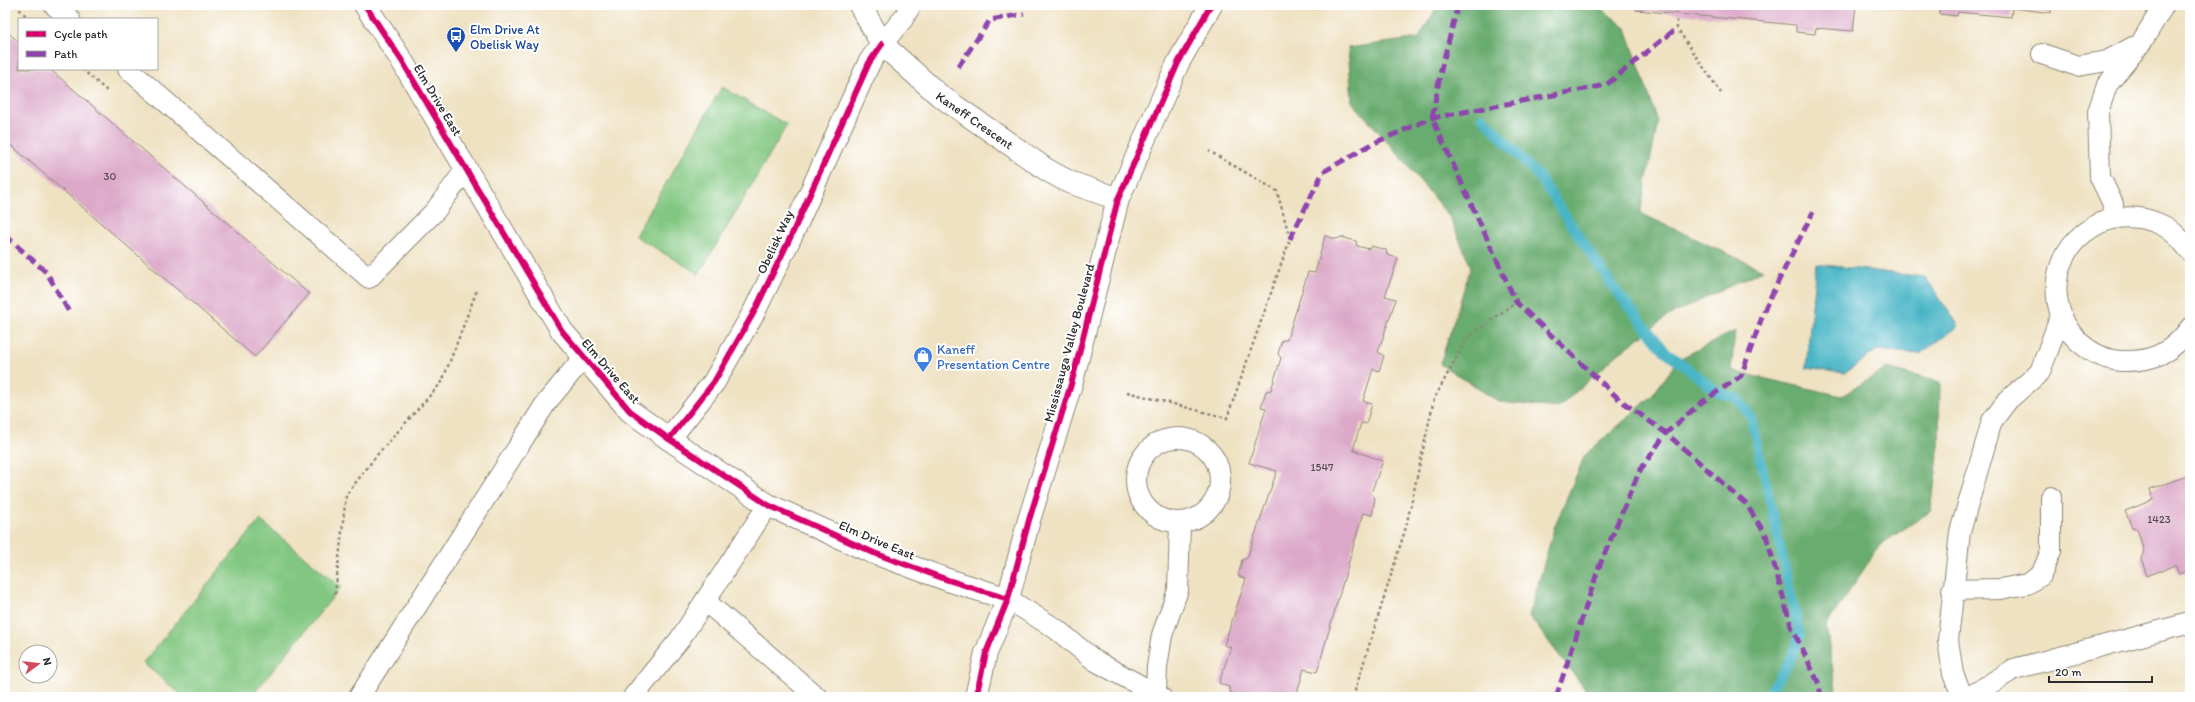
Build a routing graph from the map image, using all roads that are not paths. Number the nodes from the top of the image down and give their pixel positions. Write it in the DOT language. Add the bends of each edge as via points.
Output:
graph roads {
  1 [pos="54,5"];
  2 [pos="366,5"];
  3 [pos="860,5"];
  4 [pos="911,5"];
  5 [pos="1211,5"];
  6 [pos="2164,5"];
  7 [pos="69,18"];
  8 [pos="2142,43"];
  9 [pos="882,44"];
  10 [pos="2042,54"];
  11 [pos="129,70"];
  12 [pos="466,169"];
  13 [pos="1118,199"];
  14 [pos="2112,218"];
  15 [pos="2190,251"];
  16 [pos="2061,315"];
  17 [pos="2190,328"];
  18 [pos="584,357"];
  19 [pos="669,439"];
  20 [pos="2051,498"];
  21 [pos="768,505"];
  22 [pos="1180,523"];
  23 [pos="1952,590"];
  24 [pos="1008,598"];
  25 [pos="705,601"];
  26 [pos="2190,623"];
  27 [pos="1157,696"];
  28 [pos="359,697"];
  29 [pos="633,697"];
  30 [pos="817,697"];
  31 [pos="976,697"];
  32 [pos="1962,697"];
  33 [pos="1969,697"];
  1 -- 7 [label="lane"];
  2 -- 12 [label="street, Elm Drive East"];
  3 -- 9 [label="street, Kaneff Crescent"];
  4 -- 9 [label="lane"];
  5 -- 13 [label="street, Mississauga Valley Boulevard" via="1178,63"];
  6 -- 8 [label="lane"];
  8 -- 10 [label="lane" via="2107,61 2078,66"];
  8 -- 14 [label="lane" via="2107,85 2098,112 2100,177 2113,204"];
  9 -- 13 [label="street, Kaneff Crescent" via="939,94 1047,170 1069,182"];
  9 -- 19 [label="street, Obelisk Way" via="869,62 754,312 714,382"];
  11 -- 12 [label="lane" via="369,278 435,211"];
  12 -- 18 [label="street, Elm Drive East" via="562,332"];
  13 -- 24 [label="street, Mississauga Valley Boulevard" via="1072,381"];
  14 -- 15 [label="lane" via="2140,218 2161,224 2179,237"];
  14 -- 16 [label="lane" via="2081,235 2067,251 2058,271 2056,293"];
  16 -- 17 [label="lane" via="2072,335 2083,345 2111,360 2139,362 2161,355 2180,342"];
  16 -- 23 [label="lane" via="2040,372 2008,400 1992,421 1960,532"];
  18 -- 19 [label="street, Elm Drive East" via="630,411"];
  18 -- 28 [label="lane" via="546,403"];
  19 -- 21 [label="street, Elm Drive East"];
  20 -- 23 [label="lane" via="2051,551 2041,575 2027,584 2000,589"];
  21 -- 24 [label="street, Elm Drive East" via="874,553 948,580"];
  21 -- 25 [label="lane"];
  22 -- 22 [label="lane" via="1197,518 1211,507 1219,491 1220,473 1214,457 1201,444 1185,438 1167,439 1151,447 1140,460 1135,478 1138,495 1148,510 1162,520"];
  22 -- 27 [label="lane" via="1178,590 1162,634 1157,667"];
  23 -- 32 [label="lane" via="1948,640 1953,674"];
  24 -- 27 [label="lane" via="1056,629 1094,660"];
  24 -- 31 [label="street, Mississauga Valley Boulevard" via="986,653"];
  25 -- 29 [label="lane" via="680,639"];
  25 -- 30 [label="lane"];
  26 -- 33 [label="lane" via="2014,669"];
}
